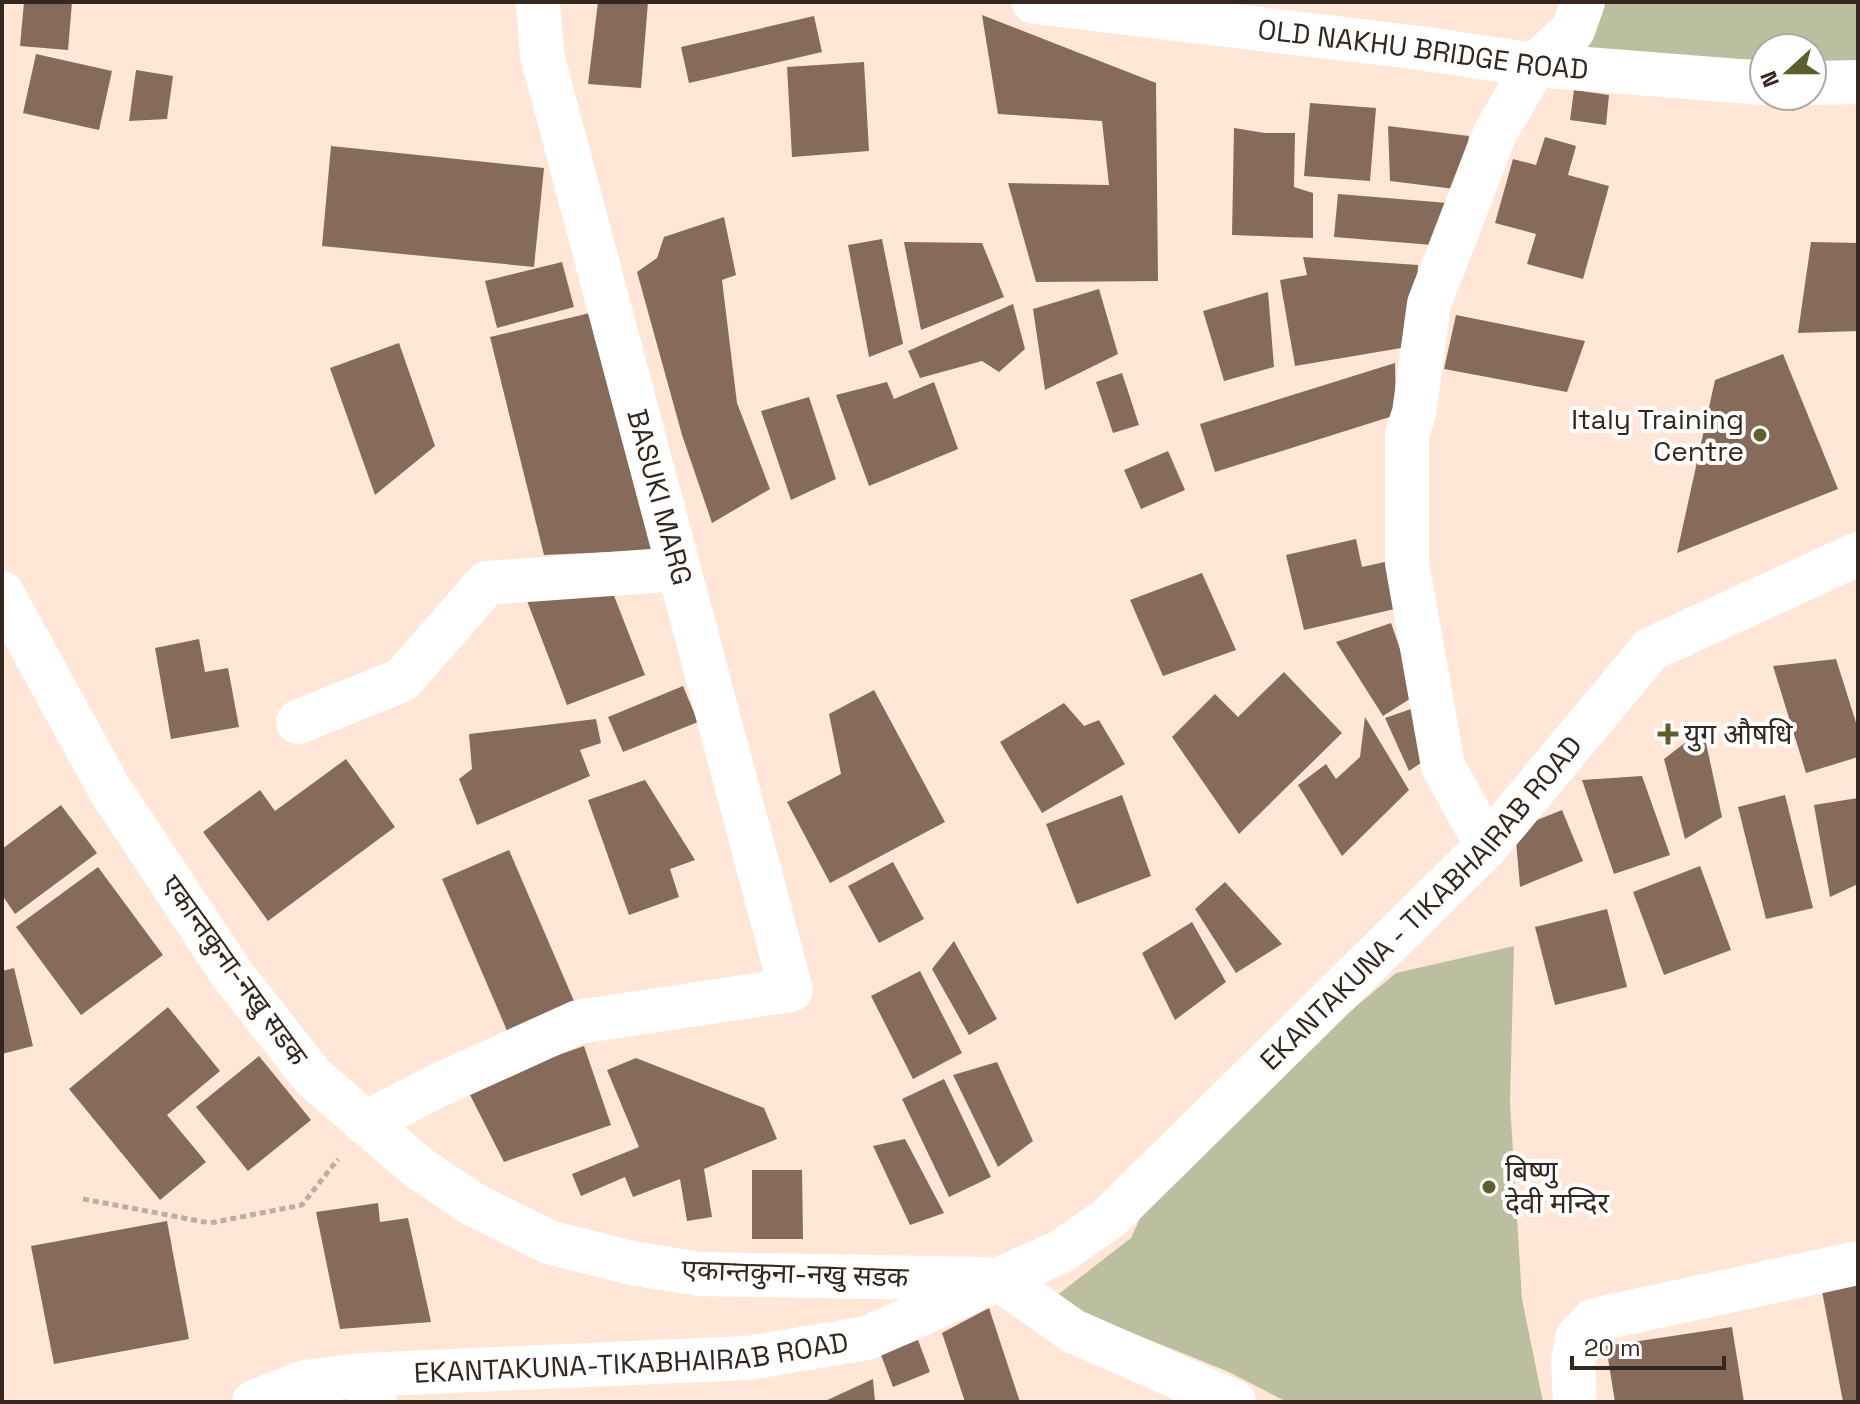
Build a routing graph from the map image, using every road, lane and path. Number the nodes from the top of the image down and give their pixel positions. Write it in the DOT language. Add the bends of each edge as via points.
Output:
graph roads {
  1 [pos="538,2"];
  2 [pos="1034,2"];
  3 [pos="1583,2"];
  4 [pos="1535,65"];
  5 [pos="1748,82"];
  6 [pos="1858,82"];
  7 [pos="1828,83"];
  8 [pos="1858,554"];
  9 [pos="679,569"];
  10 [pos="2,593"];
  11 [pos="298,722"];
  12 [pos="1487,846"];
  13 [pos="365,1123"];
  14 [pos="83,1199"];
  15 [pos="1858,1263"];
  16 [pos="999,1279"];
  17 [pos="367,1389"];
  18 [pos="254,1402"];
  19 [pos="1234,1402"];
  20 [pos="1575,1402"];
  1 -- 9 [label="street, BASUKI MARG" via="542,55"];
  2 -- 4 [label="street, OLD NAKHU BRIDGE ROAD"];
  3 -- 4 [label="street" via="1573,30"];
  4 -- 5 [label="street, OLD NAKHU BRIDGE ROAD"];
  4 -- 12 [label="street" via="1495,133 1429,304 1407,434 1407,563 1443,766"];
  6 -- 7 [label="street"];
  8 -- 12 [label="street, EKANTAKUNA - TIKABHAIRAB ROAD" via="1651,649"];
  9 -- 11 [label="street" via="487,583 402,680"];
  9 -- 13 [label="street, BASUKI MARG" via="791,990 578,1022"];
  10 -- 13 [label="street, एकान्तकुना-नखु सडक" via="109,788 232,974 313,1077"];
  12 -- 16 [label="street, EKANTAKUNA - TIKABHAIRAB ROAD" via="1109,1218 1060,1252"];
  13 -- 14 [label="path" via="302,1205 210,1223"];
  13 -- 16 [label="street, एकान्तकुना-नखु सडक" via="471,1203 549,1242 631,1263 699,1274"];
  15 -- 20 [label="street" via="1594,1320 1577,1338"];
  16 -- 17 [label="street, EKANTAKUNA-TIKABHAIRAB ROAD" via="867,1338 748,1358"];
  16 -- 19 [label="street" via="1073,1331"];
  17 -- 18 [label="street, EKANTAKUNA-TIKABHAIRAB ROAD" via="305,1382"];
}
